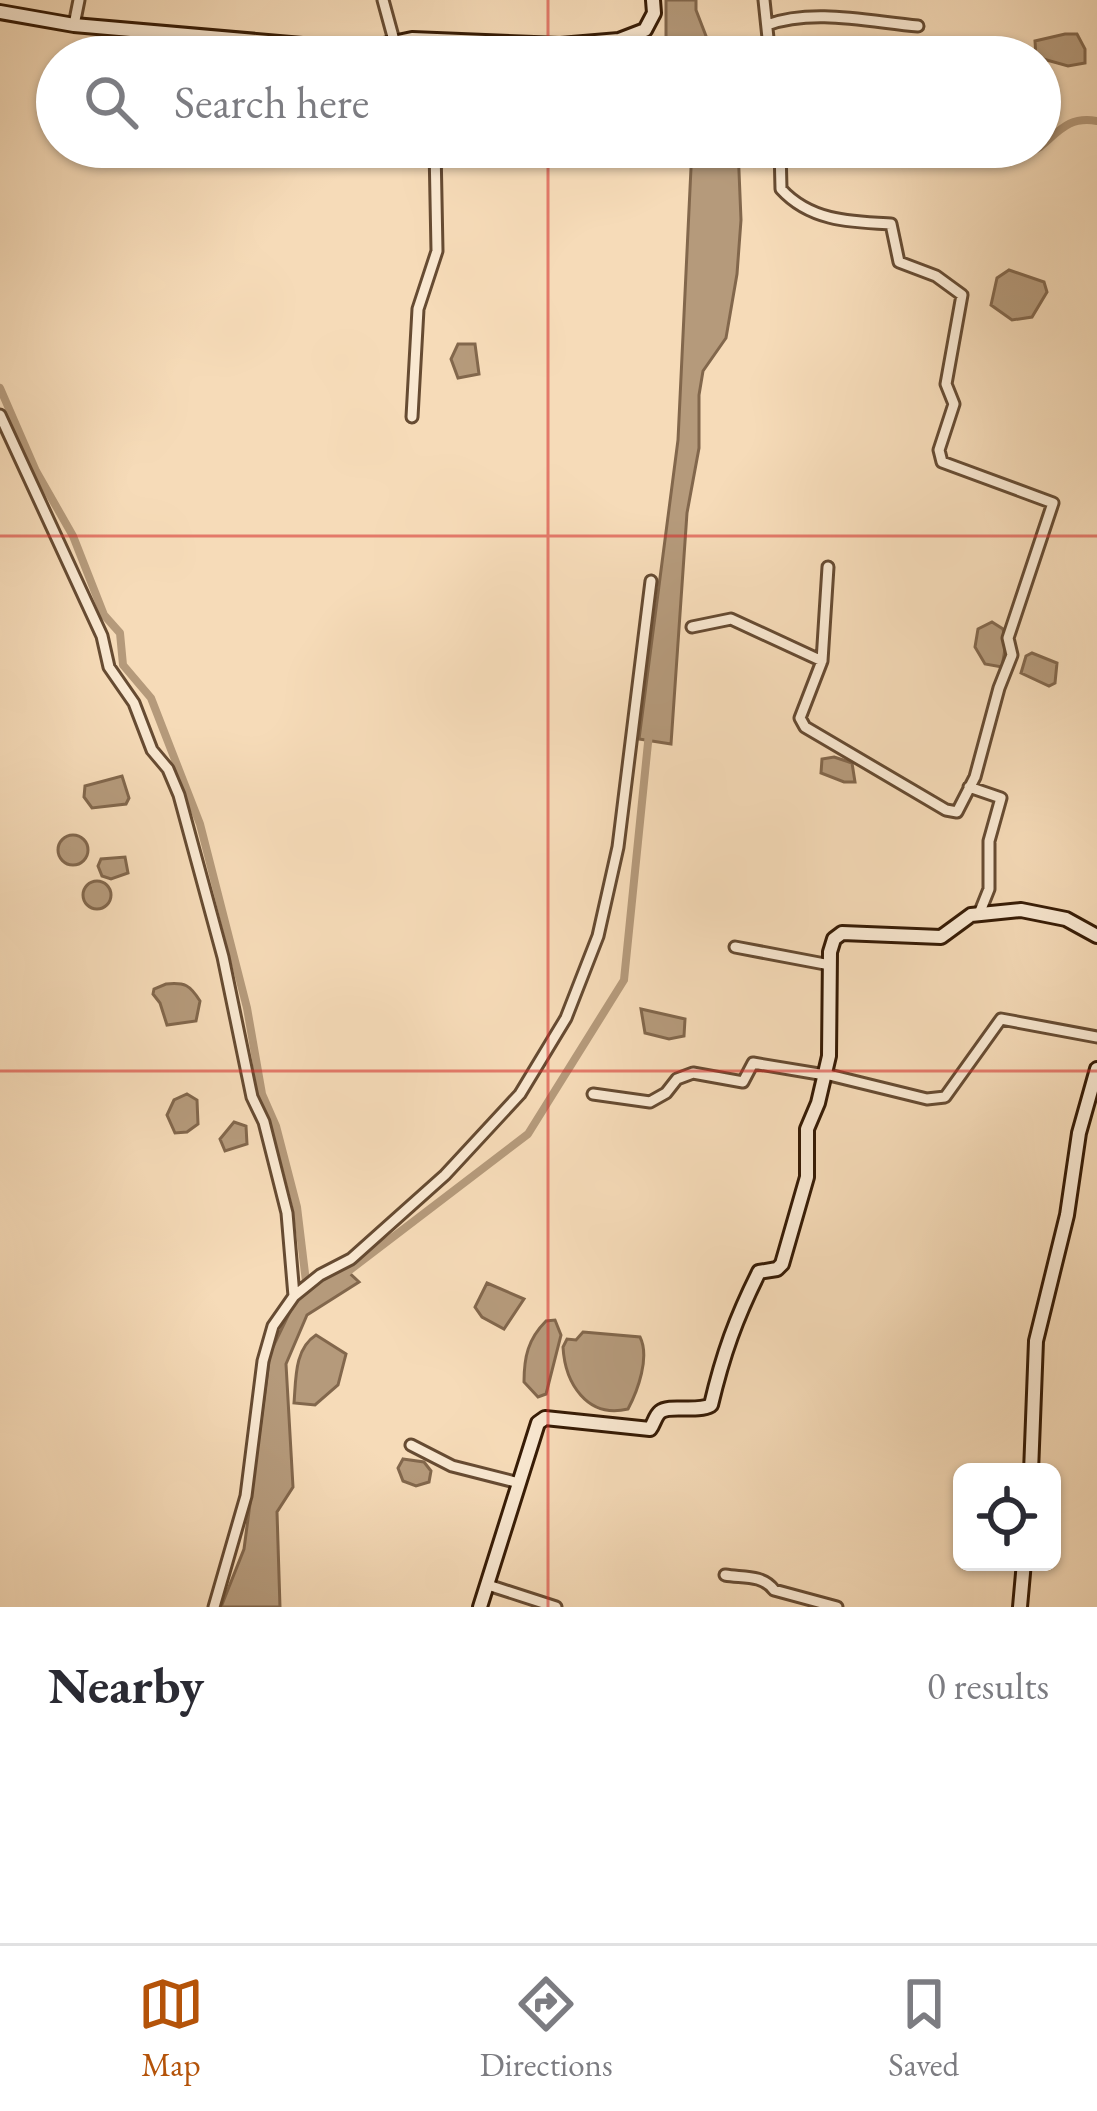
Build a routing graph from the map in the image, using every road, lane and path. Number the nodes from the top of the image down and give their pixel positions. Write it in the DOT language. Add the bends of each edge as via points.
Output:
graph roads {
  1 [pos="79,0"];
  2 [pos="383,0"];
  3 [pos="653,0"];
  4 [pos="764,0"];
  5 [pos="0,12"];
  6 [pos="74,25"];
  7 [pos="767,25"];
  8 [pos="918,26"];
  9 [pos="232,36"];
  10 [pos="393,36"];
  11 [pos="629,36"];
  12 [pos="768,36"];
  13 [pos="435,168"];
  14 [pos="780,168"];
  15 [pos="0,415"];
  16 [pos="412,416"];
  17 [pos="828,567"];
  18 [pos="651,581"];
  19 [pos="692,626"];
  20 [pos="822,661"];
  21 [pos="969,787"];
  22 [pos="979,914"];
  23 [pos="1097,936"];
  24 [pos="735,947"];
  25 [pos="830,964"];
  26 [pos="1097,1037"];
  27 [pos="1097,1069"];
  28 [pos="825,1075"];
  29 [pos="593,1094"];
  30 [pos="297,1293"];
  31 [pos="412,1445"];
  32 [pos="1031,1463"];
  33 [pos="519,1483"];
  34 [pos="1023,1571"];
  35 [pos="725,1575"];
  36 [pos="488,1585"];
  37 [pos="214,1607"];
  38 [pos="479,1607"];
  39 [pos="556,1607"];
  40 [pos="837,1607"];
  41 [pos="1020,1607"];
  1 -- 6 [label="street"];
  2 -- 10 [label="street"];
  3 -- 11 [label="street" via="645,30"];
  4 -- 7 [label="street"];
  5 -- 6 [label="street"];
  6 -- 9 [label="street"];
  7 -- 8 [label="street" via="837,19"];
  7 -- 12 [label="street"];
  13 -- 16 [label="street" via="436,250 418,309"];
  14 -- 21 [label="street" via="781,189 792,201 844,221 891,224 899,262 962,295 942,462 1053,503"];
  15 -- 30 [label="street" via="109,667 178,795 287,1213"];
  17 -- 20 [label="street"];
  18 -- 30 [label="street" via="618,847 598,936 566,1018 520,1094 445,1175 351,1259"];
  19 -- 20 [label="street" via="730,620"];
  20 -- 21 [label="street" via="800,718 805,728 946,810 957,812"];
  21 -- 22 [label="street" via="1001,798"];
  22 -- 23 [label="street" via="1042,913"];
  22 -- 25 [label="street" via="941,937 842,933"];
  24 -- 25 [label="street"];
  25 -- 28 [label="street"];
  26 -- 28 [label="street" via="1001,1018 944,1097"];
  27 -- 32 [label="street" via="1036,1341"];
  28 -- 29 [label="street" via="753,1063 743,1082 693,1073 650,1102"];
  28 -- 33 [label="street" via="782,1264 759,1272 741,1304 711,1405 664,1410 650,1429 545,1418"];
  30 -- 37 [label="street" via="273,1326 262,1361 246,1496"];
  31 -- 33 [label="street" via="452,1466"];
  33 -- 36 [label="street"];
  34 -- 41 [label="street"];
  35 -- 40 [label="street"];
  36 -- 38 [label="street"];
  36 -- 39 [label="street"];
}
